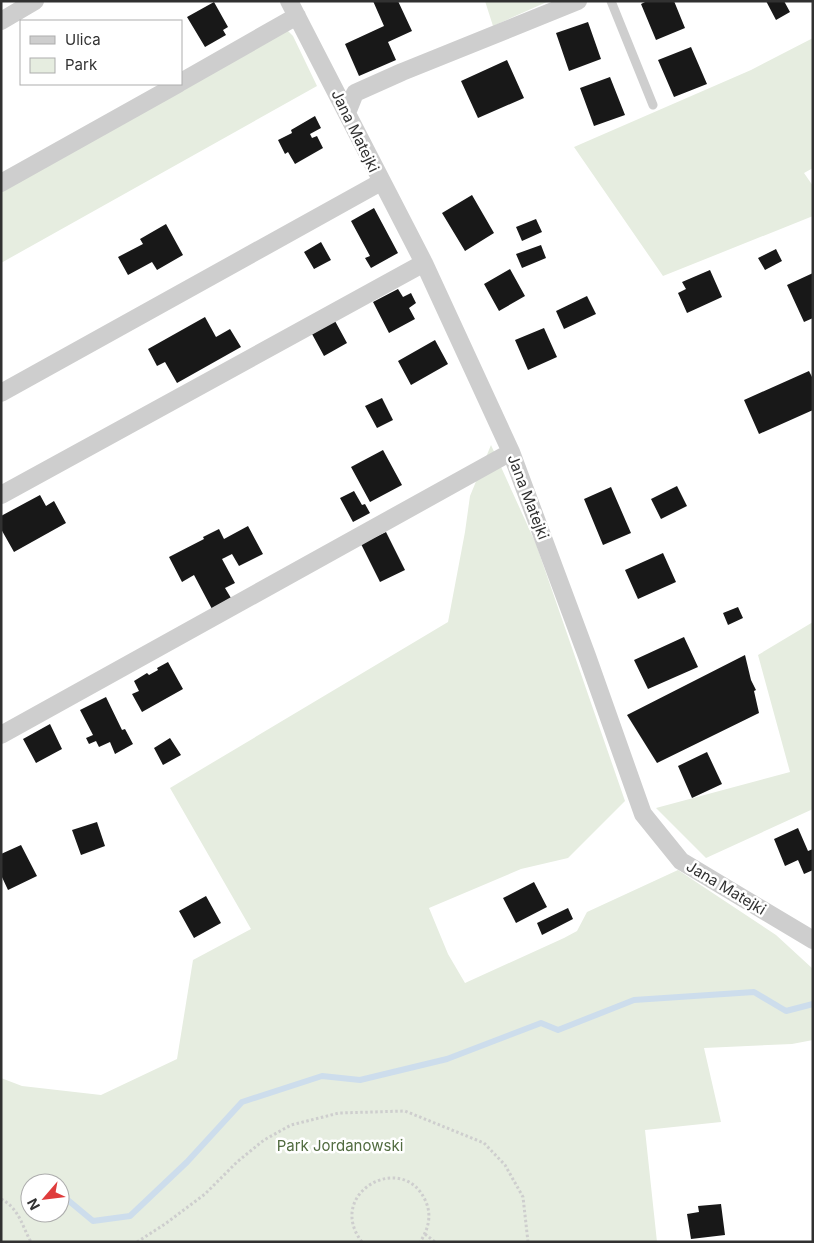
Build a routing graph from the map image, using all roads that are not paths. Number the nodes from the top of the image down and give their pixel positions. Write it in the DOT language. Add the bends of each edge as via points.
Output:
graph roads {
  1 [pos="35,1"];
  2 [pos="578,1"];
  3 [pos="611,1"];
  4 [pos="293,9"];
  5 [pos="1,21"];
  6 [pos="182,82"];
  7 [pos="176,85"];
  8 [pos="653,105"];
  9 [pos="347,113"];
  10 [pos="380,182"];
  11 [pos="1,183"];
  12 [pos="424,263"];
  13 [pos="1,393"];
  14 [pos="511,452"];
  15 [pos="1,495"];
  16 [pos="1,735"];
  17 [pos="813,940"];
  1 -- 5 [label="street"];
  2 -- 9 [label="street" via="355,93"];
  3 -- 8 [label="lane"];
  4 -- 6 [label="street"];
  4 -- 9 [label="street, Jana Matejki"];
  7 -- 11 [label="street"];
  9 -- 10 [label="street, Jana Matejki"];
  10 -- 12 [label="street, Jana Matejki"];
  10 -- 13 [label="street"];
  12 -- 14 [label="street, Jana Matejki"];
  12 -- 15 [label="street"];
  14 -- 16 [label="street"];
  14 -- 17 [label="street, Jana Matejki" via="643,814 681,861"];
}
